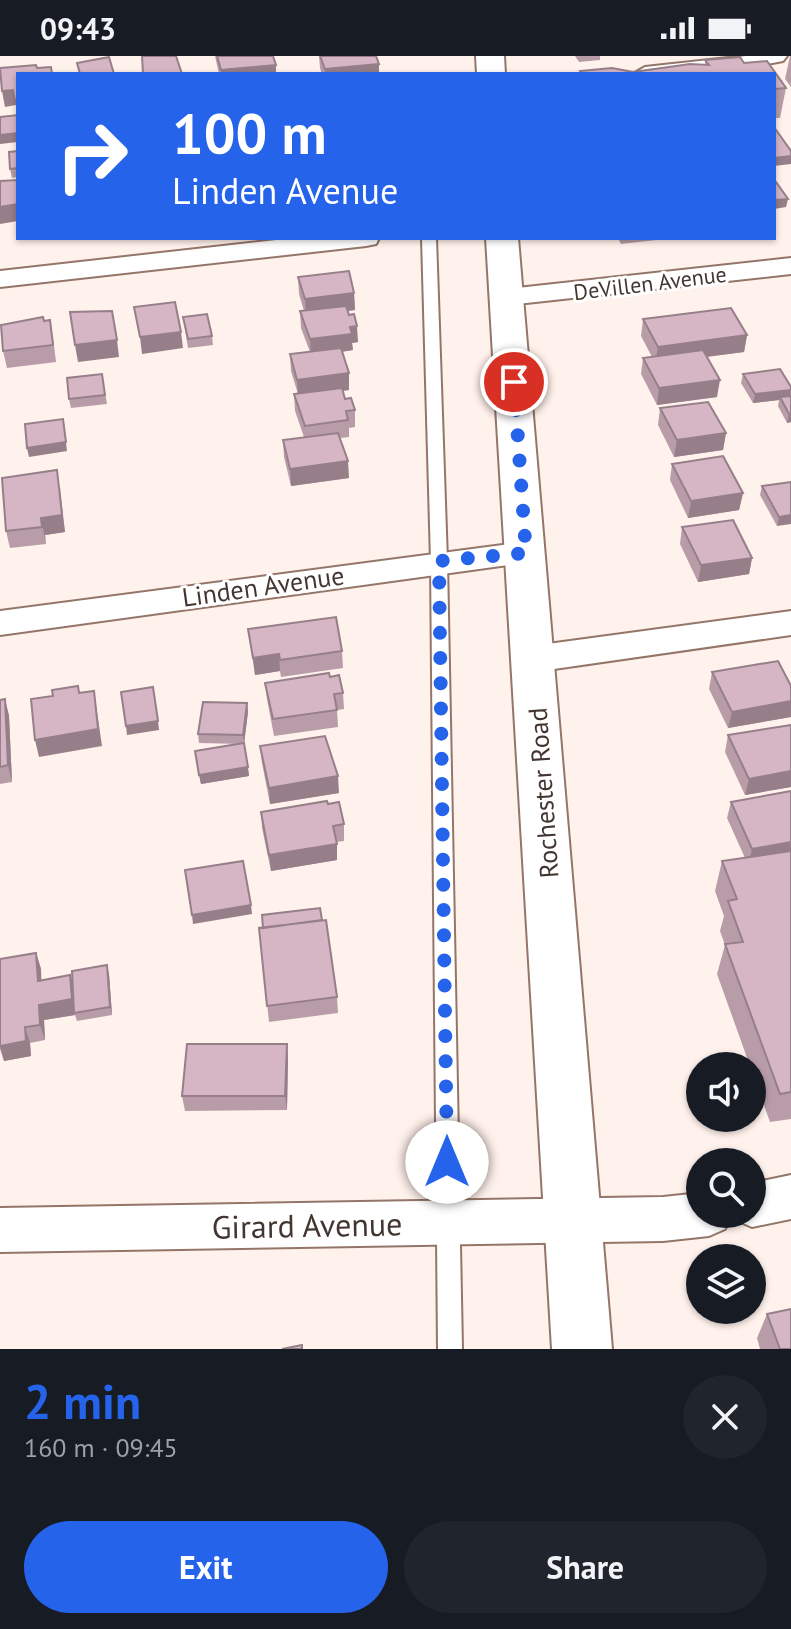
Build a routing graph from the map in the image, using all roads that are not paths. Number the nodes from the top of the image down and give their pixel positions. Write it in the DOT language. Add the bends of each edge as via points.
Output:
graph roads {
  1 [pos="775,56"];
  2 [pos="664,72"];
  3 [pos="348,240"];
  4 [pos="429,240"];
  5 [pos="502,240"];
  6 [pos="791,266"];
  7 [pos="0,279"];
  8 [pos="508,297"];
  9 [pos="526,553"];
  10 [pos="439,561"];
  11 [pos="0,623"];
  12 [pos="791,623"];
  13 [pos="533,659"];
  14 [pos="791,1197"];
  15 [pos="766,1202"];
  16 [pos="686,1216"];
  17 [pos="572,1218"];
  18 [pos="446,1224"];
  19 [pos="0,1230"];
  20 [pos="450,1349"];
  21 [pos="582,1349"];
  1 -- 2 [label="street"];
  3 -- 7 [label="street"];
  4 -- 10 [label="lane"];
  5 -- 8 [label="main road, Rochester Road"];
  6 -- 8 [label="street, DeVillen Avenue"];
  8 -- 9 [label="main road, Rochester Road"];
  9 -- 10 [label="street, Linden Avenue"];
  9 -- 13 [label="main road, Rochester Road"];
  10 -- 11 [label="street, Linden Avenue"];
  10 -- 18 [label="lane"];
  12 -- 13 [label="street"];
  13 -- 17 [label="main road, Rochester Road"];
  14 -- 15 [label="street"];
  16 -- 17 [label="street, Girard Avenue"];
  17 -- 18 [label="street, Girard Avenue"];
  17 -- 21 [label="main road, Rochester Road"];
  18 -- 19 [label="street, Girard Avenue"];
  18 -- 20 [label="lane"];
}
